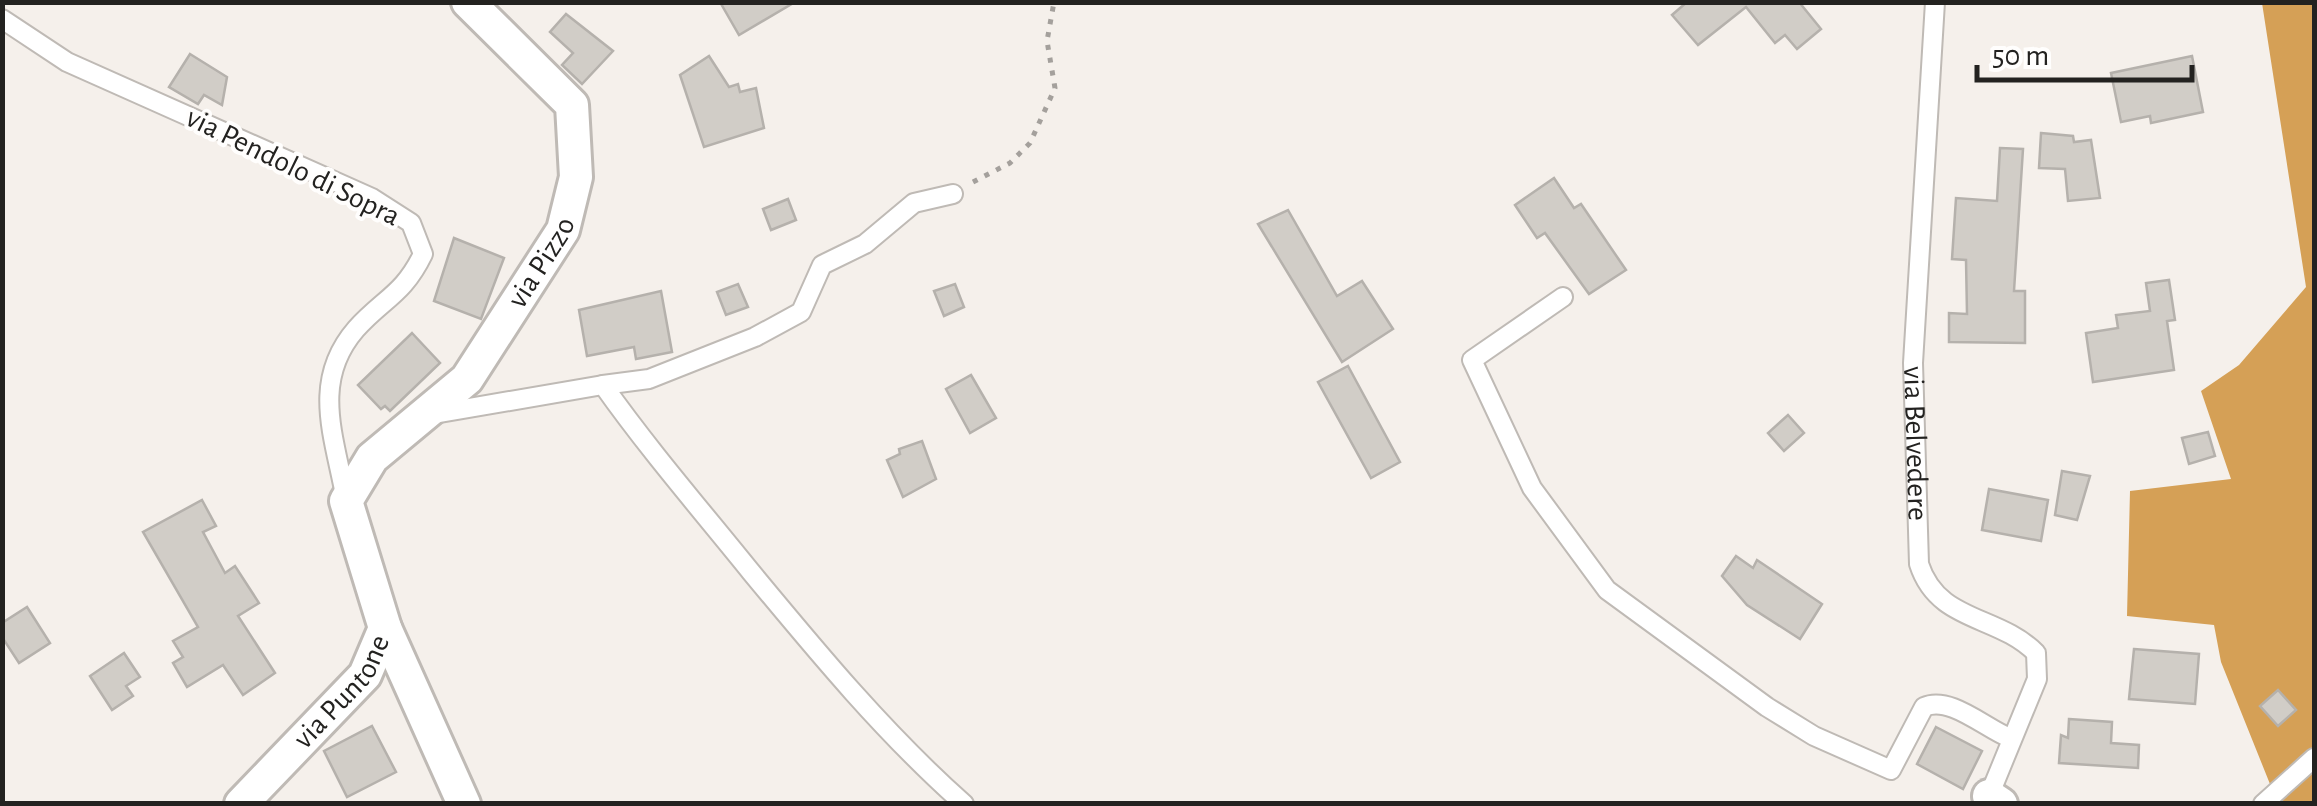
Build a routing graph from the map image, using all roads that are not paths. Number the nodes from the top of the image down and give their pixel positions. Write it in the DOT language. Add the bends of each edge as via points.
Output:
graph roads {
  1 [pos="468,2"];
  2 [pos="1935,2"];
  3 [pos="2,19"];
  4 [pos="953,194"];
  5 [pos="1563,297"];
  6 [pos="603,385"];
  7 [pos="419,417"];
  8 [pos="346,501"];
  9 [pos="385,628"];
  10 [pos="2010,738"];
  11 [pos="2314,758"];
  12 [pos="1995,799"];
  13 [pos="241,804"];
  14 [pos="464,804"];
  15 [pos="964,804"];
  16 [pos="2263,804"];
  1 -- 7 [label="street, via Pizzo" via="572,105 576,177 563,230 519,300 467,378"];
  2 -- 10 [label="lane, via Belvedere" via="1913,363 1919,564 1940,601 2022,638 2036,653 2038,679"];
  3 -- 8 [label="lane, via Pendolo di Sopra" via="67,62 372,198 411,223 423,254 409,284 356,330 328,374"];
  4 -- 6 [label="lane" via="914,203 865,244 822,265 802,312 649,379"];
  5 -- 10 [label="lane" via="1472,360 1532,488 1607,590 1767,707 1890,770 1924,707 1933,703"];
  6 -- 7 [label="lane"];
  6 -- 15 [label="lane" via="818,652 910,756"];
  7 -- 8 [label="street, via Pizzo" via="372,458"];
  8 -- 9 [label="street, via Puntone"];
  9 -- 13 [label="street, via Puntone" via="365,675"];
  9 -- 14 [label="street"];
  10 -- 12 [label="lane, via Belvedere"];
  11 -- 16 [label="lane"];
}
